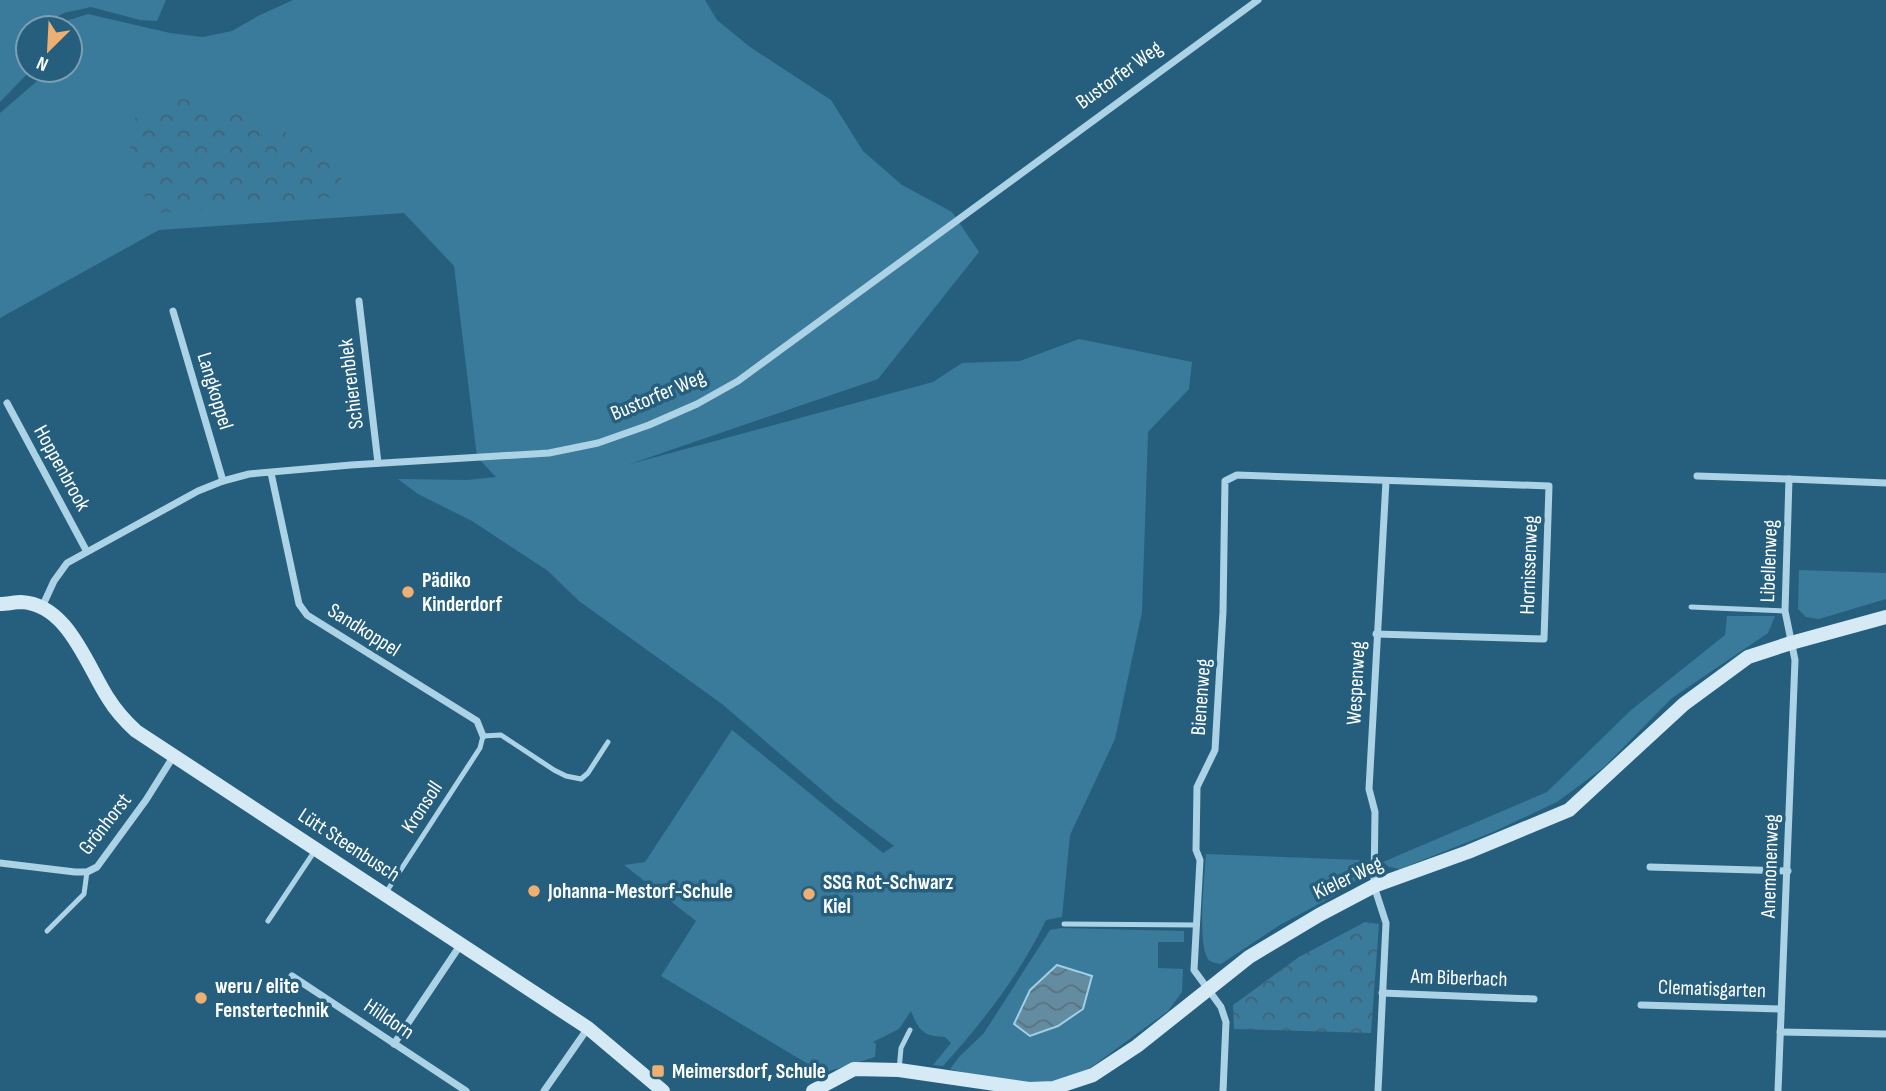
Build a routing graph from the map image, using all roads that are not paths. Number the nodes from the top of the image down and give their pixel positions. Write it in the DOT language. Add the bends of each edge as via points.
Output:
graph roads {
  1 [pos="1258,0"];
  2 [pos="359,301"];
  3 [pos="173,312"];
  4 [pos="7,403"];
  5 [pos="378,463"];
  6 [pos="271,473"];
  7 [pos="1697,476"];
  8 [pos="1789,479"];
  9 [pos="223,481"];
  10 [pos="1386,481"];
  11 [pos="1886,482"];
  12 [pos="86,550"];
  13 [pos="0,604"];
  14 [pos="1691,607"];
  15 [pos="42,608"];
  16 [pos="1785,611"];
  17 [pos="1886,617"];
  18 [pos="1376,634"];
  19 [pos="1791,643"];
  20 [pos="483,736"];
  21 [pos="608,742"];
  22 [pos="173,757"];
  23 [pos="316,849"];
  24 [pos="0,863"];
  25 [pos="1650,867"];
  26 [pos="1788,871"];
  27 [pos="87,872"];
  28 [pos="1374,886"];
  29 [pos="385,894"];
  30 [pos="268,920"];
  31 [pos="1064,924"];
  32 [pos="1197,925"];
  33 [pos="47,931"];
  34 [pos="461,944"];
  35 [pos="292,976"];
  36 [pos="1208,989"];
  37 [pos="1382,993"];
  38 [pos="1534,999"];
  39 [pos="1641,1004"];
  40 [pos="1781,1009"];
  41 [pos="588,1028"];
  42 [pos="910,1030"];
  43 [pos="1780,1032"];
  44 [pos="1886,1034"];
  45 [pos="394,1044"];
  46 [pos="899,1070"];
  47 [pos="466,1091"];
  48 [pos="544,1091"];
  49 [pos="663,1091"];
  50 [pos="813,1091"];
  51 [pos="1223,1091"];
  52 [pos="1378,1091"];
  53 [pos="1778,1091"];
  1 -- 5 [label="street, Bustorfer Weg" via="738,381 698,404 598,443 549,453"];
  2 -- 5 [label="street, Schierenblek"];
  3 -- 9 [label="street, Langkoppel"];
  4 -- 12 [label="street, Hoppenbrook"];
  5 -- 6 [label="street, Bustorfer Weg"];
  6 -- 9 [label="street, Bustorfer Weg"];
  6 -- 20 [label="street, Sandkoppel" via="299,604 307,615 477,721"];
  7 -- 8 [label="street"];
  8 -- 11 [label="street"];
  8 -- 16 [label="street, Libellenweg"];
  9 -- 12 [label="street, Bustorfer Weg"];
  10 -- 18 [label="street, Wespenweg"];
  10 -- 18 [label="street, Hornissenweg" via="1549,486 1544,639"];
  10 -- 32 [label="street, Bienenweg" via="1237,475 1225,481 1215,750 1197,787"];
  12 -- 15 [label="street, Bustorfer Weg" via="67,563"];
  13 -- 15 [label="street" via="23,602"];
  14 -- 16 [label="lane"];
  15 -- 22 [label="street, Lütt Steenbusch" via="57,617 70,634 119,715"];
  16 -- 19 [label="street, Libellenweg"];
  17 -- 19 [label="street, Kieler Weg"];
  18 -- 28 [label="street, Wespenweg" via="1368,789 1375,812"];
  19 -- 26 [label="street, Anemonenweg" via="1795,660"];
  19 -- 28 [label="street, Kieler Weg" via="1748,657 1685,704 1569,810"];
  20 -- 21 [label="lane" via="501,735 554,770 581,779"];
  20 -- 29 [label="lane, Kronsoll" via="480,748"];
  22 -- 23 [label="street, Lütt Steenbusch"];
  22 -- 27 [label="street, Grönhorst" via="97,867"];
  23 -- 29 [label="street, Lütt Steenbusch"];
  23 -- 30 [label="lane"];
  24 -- 27 [label="street, Grönhorst"];
  25 -- 26 [label="street"];
  26 -- 40 [label="street, Anemonenweg"];
  27 -- 33 [label="lane" via="84,894"];
  28 -- 36 [label="street, Kieler Weg" via="1248,957"];
  28 -- 37 [label="street, Am Biberbach" via="1386,923"];
  29 -- 34 [label="street, Lütt Steenbusch"];
  31 -- 32 [label="lane"];
  32 -- 36 [label="street, Bienenweg" via="1194,970"];
  34 -- 41 [label="street, Lütt Steenbusch"];
  34 -- 45 [label="street"];
  35 -- 45 [label="street, Hilldorn"];
  36 -- 46 [label="street, Kieler Weg" via="1093,1075 1054,1088 1029,1089"];
  36 -- 51 [label="street, Bienenweg" via="1226,1022"];
  37 -- 38 [label="street, Am Biberbach"];
  37 -- 52 [label="street, Am Biberbach"];
  39 -- 40 [label="street, Clematisgarten"];
  40 -- 43 [label="street, Anemonenweg"];
  41 -- 48 [label="street"];
  41 -- 49 [label="street, Lütt Steenbusch"];
  42 -- 46 [label="lane" via="901,1048"];
  43 -- 44 [label="street"];
  43 -- 53 [label="street, Anemonenweg"];
  45 -- 47 [label="street, Hilldorn"];
  46 -- 50 [label="street, Kieler Weg" via="855,1069"];
}
